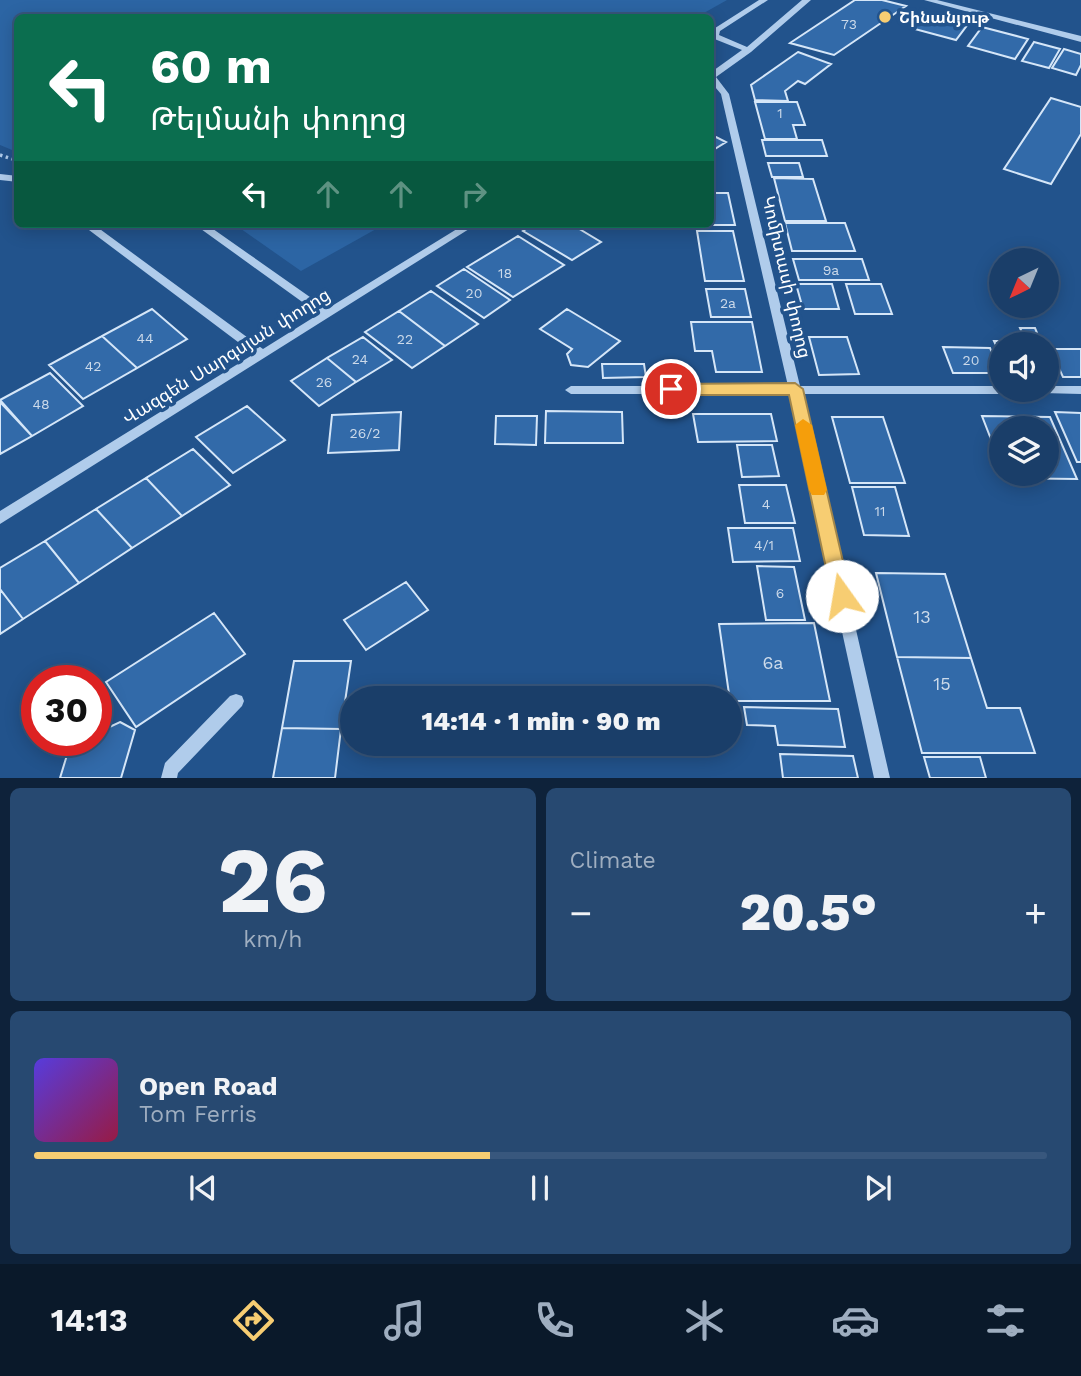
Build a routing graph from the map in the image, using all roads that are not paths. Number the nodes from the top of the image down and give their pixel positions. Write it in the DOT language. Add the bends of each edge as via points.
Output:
graph roads {
  1 [pos="764,0"];
  2 [pos="807,0"];
  3 [pos="928,0"];
  4 [pos="1081,39"];
  5 [pos="748,50"];
  6 [pos="714,74"];
  7 [pos="714,80"];
  8 [pos="91,228"];
  9 [pos="206,228"];
  10 [pos="466,228"];
  11 [pos="326,314"];
  12 [pos="262,354"];
  13 [pos="795,389"];
  14 [pos="571,390"];
  15 [pos="989,390"];
  16 [pos="1059,390"];
  17 [pos="1081,390"];
  18 [pos="0,518"];
  19 [pos="236,701"];
  20 [pos="169,778"];
  21 [pos="883,778"];
  1 -- 5 [label="street" via="716,30 715,36"];
  2 -- 5 [label="street"];
  3 -- 4 [label="street"];
  5 -- 6 [label="street"];
  7 -- 13 [label="street, Կոմիտասի փողոց" via="725,94"];
  8 -- 12 [label="street"];
  9 -- 11 [label="street"];
  10 -- 11 [label="street, Վազգեն Սարգսյան փողոց"];
  11 -- 12 [label="street, Վազգեն Սարգսյան փողոց"];
  12 -- 18 [label="street, Վազգեն Սարգսյան փողոց"];
  13 -- 14 [label="street"];
  13 -- 15 [label="street"];
  13 -- 21 [label="street, Կոմիտասի փողոց"];
  16 -- 17 [label="street"];
  19 -- 20 [label="street" via="172,769"];
}
